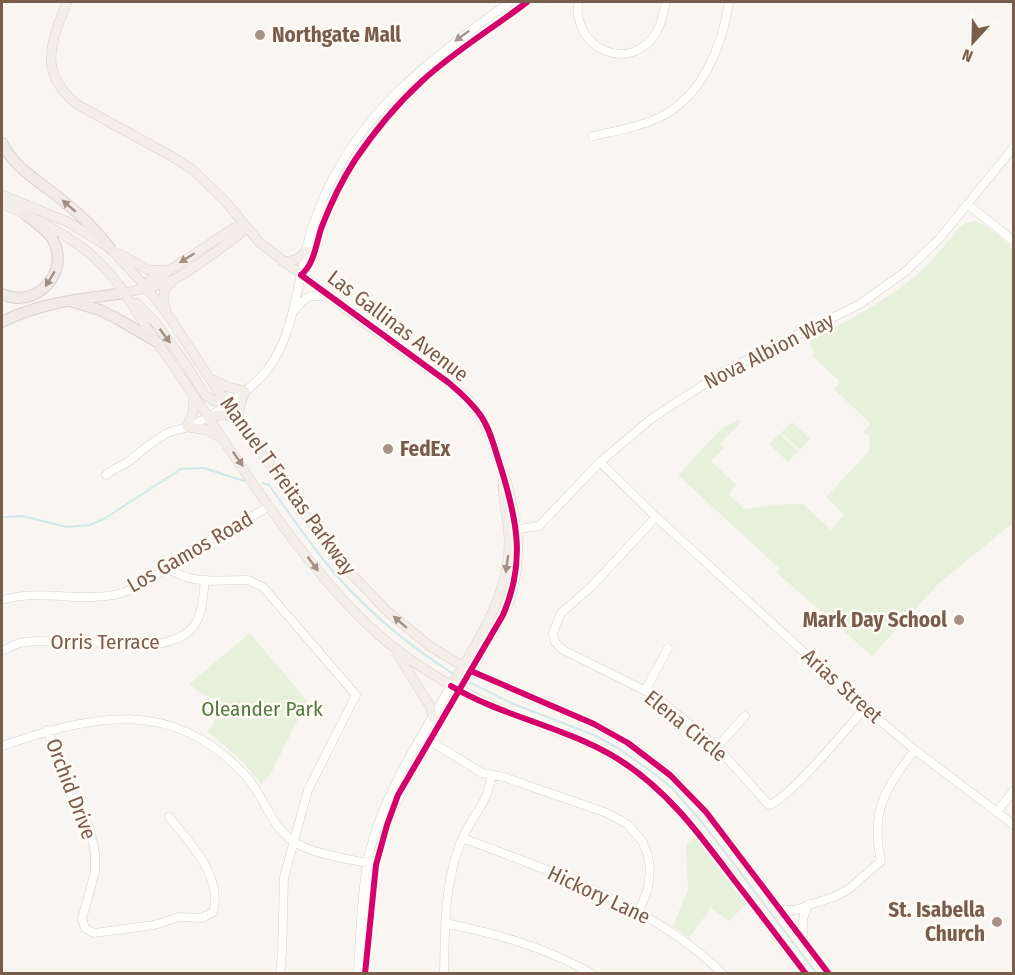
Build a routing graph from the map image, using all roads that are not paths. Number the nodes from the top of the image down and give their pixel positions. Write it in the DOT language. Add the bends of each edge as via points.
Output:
graph roads {
  1 [pos="67,2"];
  2 [pos="510,2"];
  3 [pos="527,2"];
  4 [pos="578,2"];
  5 [pos="666,2"];
  6 [pos="729,2"];
  7 [pos="593,136"];
  8 [pos="2,143"];
  9 [pos="1014,147"];
  10 [pos="346,156"];
  11 [pos="354,162"];
  12 [pos="2,195"];
  13 [pos="2,204"];
  14 [pos="967,204"];
  15 [pos="25,214"];
  16 [pos="245,226"];
  17 [pos="1014,241"];
  18 [pos="110,248"];
  19 [pos="306,251"];
  20 [pos="282,261"];
  21 [pos="170,269"];
  22 [pos="301,275"];
  23 [pos="176,278"];
  24 [pos="146,286"];
  25 [pos="125,293"];
  26 [pos="2,294"];
  27 [pos="334,299"];
  28 [pos="69,301"];
  29 [pos="168,315"];
  30 [pos="291,315"];
  31 [pos="2,322"];
  32 [pos="157,342"];
  33 [pos="211,379"];
  34 [pos="245,391"];
  35 [pos="193,394"];
  36 [pos="226,403"];
  37 [pos="208,416"];
  38 [pos="238,419"];
  39 [pos="187,427"];
  40 [pos="224,439"];
  41 [pos="600,462"];
  42 [pos="106,475"];
  43 [pos="270,506"];
  44 [pos="656,517"];
  45 [pos="512,530"];
  46 [pos="169,569"];
  47 [pos="205,580"];
  48 [pos="500,596"];
  49 [pos="2,600"];
  50 [pos="510,600"];
  51 [pos="393,648"];
  52 [pos="668,648"];
  53 [pos="2,651"];
  54 [pos="461,678"];
  55 [pos="645,691"];
  56 [pos="865,708"];
  57 [pos="745,716"];
  58 [pos="433,718"];
  59 [pos="48,730"];
  60 [pos="425,738"];
  61 [pos="2,746"];
  62 [pos="717,747"];
  63 [pos="915,750"];
  64 [pos="491,775"];
  65 [pos="1014,790"];
  66 [pos="997,812"];
  67 [pos="169,817"];
  68 [pos="1014,825"];
  69 [pos="463,838"];
  70 [pos="294,841"];
  71 [pos="372,864"];
  72 [pos="809,904"];
  73 [pos="781,910"];
  74 [pos="639,911"];
  75 [pos="446,923"];
  76 [pos="803,939"];
  77 [pos="280,974"];
  78 [pos="358,974"];
  79 [pos="365,974"];
  80 [pos="444,974"];
  81 [pos="592,974"];
  82 [pos="723,974"];
  83 [pos="806,974"];
  84 [pos="829,974"];
  1 -- 16 [label="main road, Las Gallinas Avenue" via="54,34 50,58 57,84 66,96 193,170"];
  2 -- 10 [label="street, one-way" via="413,75 371,120"];
  3 -- 11 [label="street" via="420,83 379,127"];
  4 -- 5 [label="street" via="579,23 590,41 598,48 621,54 650,41"];
  6 -- 7 [label="street" via="715,54 691,94 649,122"];
  18 -- 8 [label="highway, one-way" via="64,201 24,171"];
  9 -- 14 [label="street, Nova Albion Way"];
  10 -- 11 [label="street"];
  10 -- 19 [label="street" via="318,213"];
  11 -- 22 [label="street" via="322,225 309,269"];
  12 -- 18 [label="main road, Manuel T Freitas Parkway" via="68,222"];
  13 -- 15 [label="main road, Manuel T Freitas Parkway"];
  14 -- 17 [label="street"];
  14 -- 41 [label="street, Nova Albion Way" via="906,272 860,304 725,371 651,419"];
  15 -- 25 [label="main road, Manuel T Freitas Parkway" via="87,251"];
  15 -- 26 [label="highway, one-way" via="52,240 56,270 47,286 35,294 25,298"];
  16 -- 20 [label="main road, Las Gallinas Avenue"];
  16 -- 21 [label="main road, one-way" via="234,228"];
  16 -- 23 [label="main road" via="239,235"];
  18 -- 21 [label="main road" via="148,270"];
  18 -- 24 [label="main road, Manuel T Freitas Parkway"];
  19 -- 20 [label="main road" via="292,262"];
  19 -- 22 [label="street"];
  20 -- 22 [label="main road, Las Gallinas Avenue"];
  21 -- 24 [label="main road"];
  22 -- 27 [label="main road, Las Gallinas Avenue"];
  22 -- 30 [label="street"];
  23 -- 24 [label="main road" via="157,287"];
  23 -- 29 [label="main road" via="164,293"];
  24 -- 25 [label="main road"];
  24 -- 29 [label="main road, Manuel T Freitas Parkway"];
  25 -- 28 [label="highway"];
  25 -- 32 [label="main road, Manuel T Freitas Parkway"];
  25 -- 36 [label="main road, one-way" via="155,322 205,395"];
  27 -- 30 [label="street" via="309,296"];
  27 -- 45 [label="main road, Las Gallinas Avenue" via="468,399 492,440 503,475 502,495"];
  28 -- 31 [label="highway" via="39,306"];
  28 -- 32 [label="highway" via="100,310"];
  29 -- 33 [label="main road, Manuel T Freitas Parkway"];
  30 -- 34 [label="street" via="278,351"];
  32 -- 35 [label="main road, Manuel T Freitas Parkway"];
  33 -- 34 [label="main road"];
  33 -- 36 [label="main road, Manuel T Freitas Parkway"];
  34 -- 36 [label="street"];
  34 -- 38 [label="main road"];
  35 -- 37 [label="main road, Manuel T Freitas Parkway"];
  35 -- 39 [label="main road" via="193,412"];
  36 -- 37 [label="street"];
  36 -- 38 [label="main road, Manuel T Freitas Parkway"];
  37 -- 38 [label="main road"];
  37 -- 39 [label="street"];
  37 -- 40 [label="main road, Manuel T Freitas Parkway"];
  54 -- 38 [label="main road, Manuel T Freitas Parkway, one-way" via="338,560"];
  39 -- 40 [label="main road" via="207,430"];
  39 -- 42 [label="street" via="164,435"];
  40 -- 43 [label="main road, Manuel T Freitas Parkway, one-way"];
  41 -- 44 [label="street, Arias Street"];
  41 -- 45 [label="street, Nova Albion Way" via="539,526"];
  43 -- 46 [label="street, Los Gamos Road" via="180,556"];
  43 -- 51 [label="main road, Manuel T Freitas Parkway, one-way" via="324,579"];
  44 -- 55 [label="street, Elena Circle" via="591,587 561,613 553,633 563,650"];
  44 -- 56 [label="street, Arias Street"];
  45 -- 48 [label="main road, Las Gallinas Avenue, one-way"];
  45 -- 50 [label="main road, Las Gallinas Avenue" via="518,541"];
  46 -- 47 [label="street" via="178,576"];
  46 -- 49 [label="street, Los Gamos Road" via="121,593 99,597 40,594"];
  47 -- 53 [label="street, Orris Terrace" via="197,622 172,641 35,641"];
  47 -- 70 [label="street" via="248,580 263,587 356,694 308,790"];
  48 -- 50 [label="main road"];
  48 -- 54 [label="main road, Las Gallinas Avenue"];
  50 -- 54 [label="main road, Las Gallinas Avenue" via="496,629"];
  51 -- 54 [label="main road, Manuel T Freitas Parkway" via="428,674"];
  51 -- 58 [label="main road" via="430,706"];
  52 -- 55 [label="street"];
  54 -- 58 [label="street, Las Gallinas Avenue"];
  54 -- 60 [label="street, Las Gallinas Avenue"];
  54 -- 73 [label="main road, Manuel T Freitas Parkway" via="594,724 655,762 689,792"];
  54 -- 83 [label="main road, Manuel T Freitas Parkway" via="505,711 585,741 644,777 676,806"];
  55 -- 62 [label="street, Elena Circle"];
  56 -- 62 [label="street, Elena Circle" via="816,763 769,805"];
  56 -- 63 [label="street, Arias Street"];
  57 -- 62 [label="street"];
  58 -- 60 [label="street, Las Gallinas Avenue"];
  59 -- 61 [label="street"];
  59 -- 67 [label="street, Orchid Drive" via="64,782 90,830 95,853 92,889 82,919 85,928 94,933 154,925 179,917 202,918 213,912 216,895 205,862"];
  59 -- 70 [label="street" via="105,719 150,720 193,734 225,755 248,777 273,821"];
  60 -- 64 [label="street"];
  60 -- 71 [label="street, Las Gallinas Avenue" via="388,800 376,831"];
  63 -- 66 [label="street, Arias Street"];
  63 -- 72 [label="street" via="894,777 880,808 876,840 881,861 849,889"];
  64 -- 69 [label="street" via="488,794"];
  64 -- 74 [label="street" via="607,813 627,824 642,842 650,869 648,889"];
  65 -- 66 [label="street"];
  66 -- 68 [label="street, Arias Street"];
  69 -- 74 [label="street, Hickory Lane"];
  69 -- 75 [label="street" via="451,879"];
  70 -- 71 [label="street" via="325,854"];
  70 -- 77 [label="street" via="284,878"];
  71 -- 78 [label="street, Las Gallinas Avenue"];
  71 -- 79 [label="street, Las Gallinas Avenue"];
  72 -- 73 [label="street"];
  72 -- 76 [label="street" via="802,919"];
  73 -- 76 [label="main road, Manuel T Freitas Parkway"];
  74 -- 82 [label="street, Hickory Lane"];
  75 -- 80 [label="street"];
  75 -- 81 [label="street" via="510,938 567,959"];
  76 -- 84 [label="main road, Manuel T Freitas Parkway"];
}
